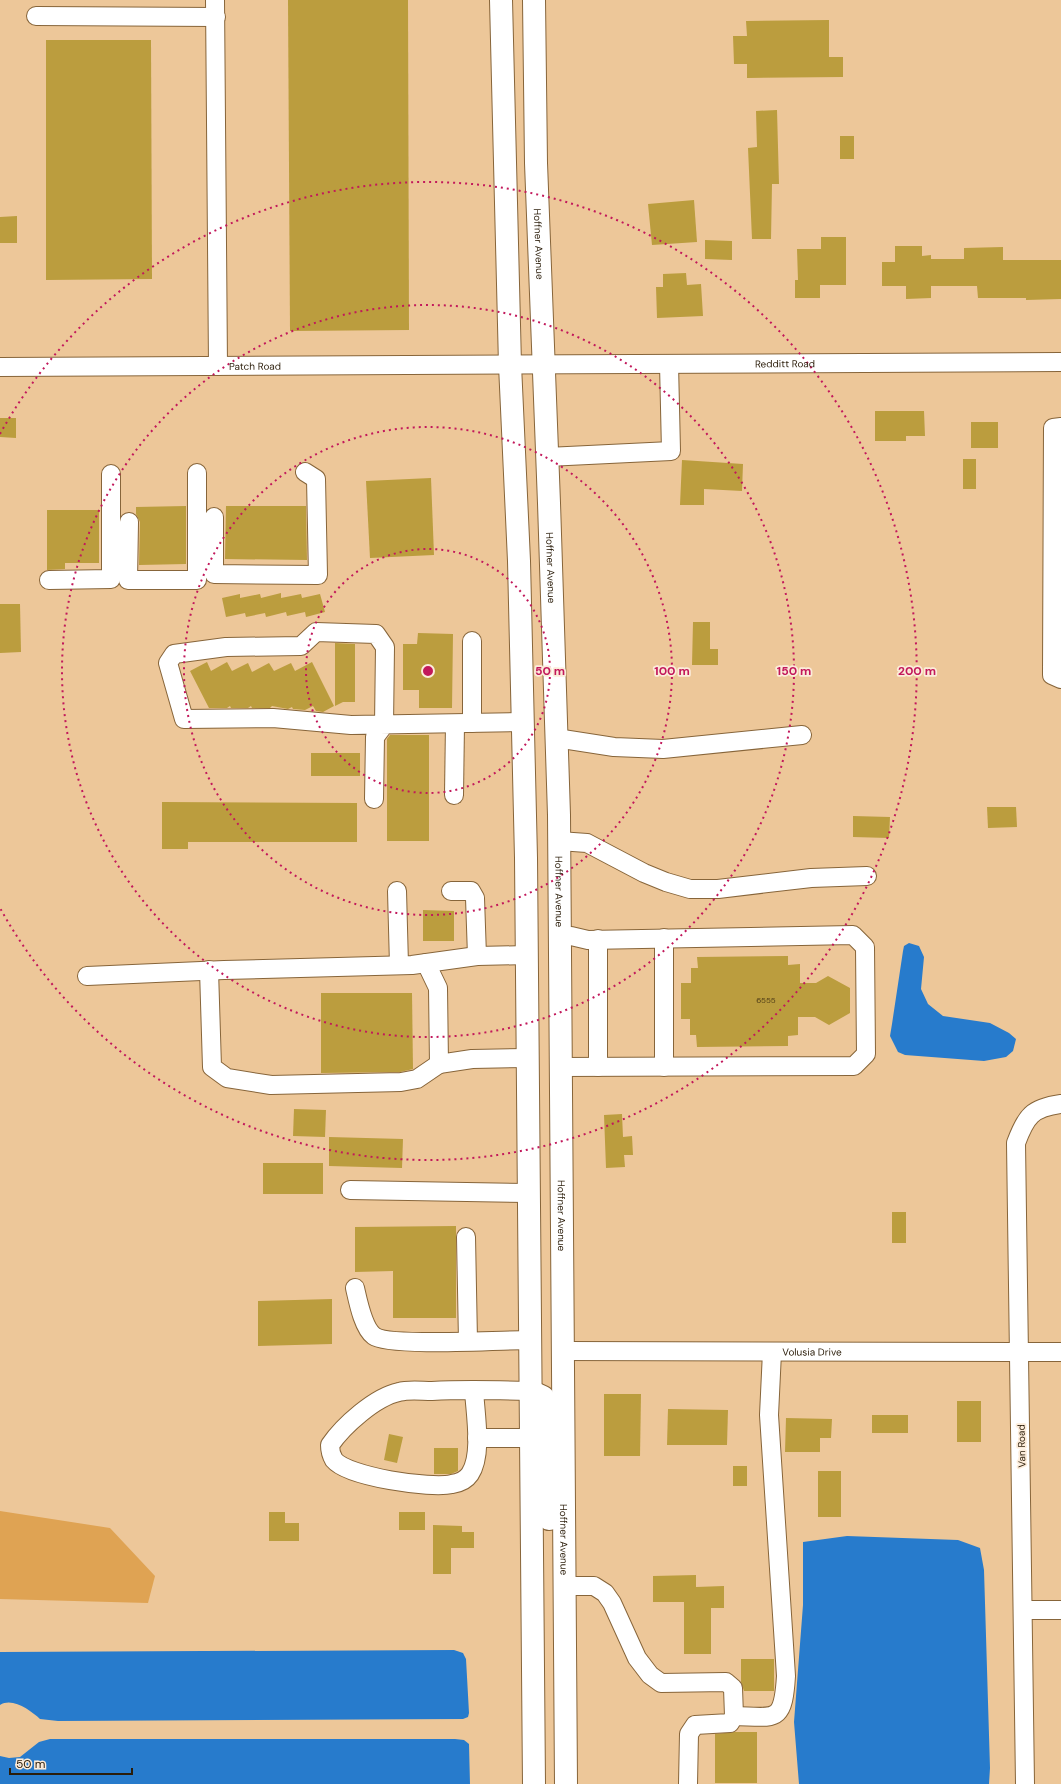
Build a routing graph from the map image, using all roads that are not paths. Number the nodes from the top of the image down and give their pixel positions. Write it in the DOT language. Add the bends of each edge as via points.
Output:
graph roads {
  1 [pos="501,0"];
  2 [pos="534,0"];
  3 [pos="215,8"];
  4 [pos="36,16"];
  5 [pos="1061,362"];
  6 [pos="543,364"];
  7 [pos="669,364"];
  8 [pos="510,365"];
  9 [pos="218,366"];
  10 [pos="0,367"];
  11 [pos="1061,427"];
  12 [pos="547,457"];
  13 [pos="305,472"];
  14 [pos="197,473"];
  15 [pos="111,474"];
  16 [pos="214,518"];
  17 [pos="129,522"];
  18 [pos="49,580"];
  19 [pos="472,641"];
  20 [pos="1061,679"];
  21 [pos="523,722"];
  22 [pos="464,724"];
  23 [pos="384,725"];
  24 [pos="802,735"];
  25 [pos="556,738"];
  26 [pos="454,795"];
  27 [pos="374,799"];
  28 [pos="559,841"];
  29 [pos="867,876"];
  30 [pos="397,891"];
  31 [pos="451,891"];
  32 [pos="559,937"];
  33 [pos="664,938"];
  34 [pos="598,939"];
  35 [pos="477,956"];
  36 [pos="527,956"];
  37 [pos="426,963"];
  38 [pos="399,965"];
  39 [pos="209,970"];
  40 [pos="87,976"];
  41 [pos="528,1058"];
  42 [pos="439,1064"];
  43 [pos="560,1067"];
  44 [pos="598,1067"];
  45 [pos="664,1067"];
  46 [pos="1061,1104"];
  47 [pos="350,1190"];
  48 [pos="528,1193"];
  49 [pos="466,1237"];
  50 [pos="355,1288"];
  51 [pos="529,1340"];
  52 [pos="468,1341"];
  53 [pos="563,1351"];
  54 [pos="772,1352"];
  55 [pos="1020,1352"];
  56 [pos="1061,1352"];
  57 [pos="474,1390"];
  58 [pos="530,1391"];
  59 [pos="477,1438"];
  60 [pos="530,1438"];
  61 [pos="565,1586"];
  62 [pos="1024,1610"];
  63 [pos="1061,1610"];
  64 [pos="734,1716"];
  65 [pos="534,1784"];
  66 [pos="566,1784"];
  67 [pos="688,1784"];
  68 [pos="1025,1784"];
  1 -- 8 [label="main road"];
  2 -- 6 [label="main road, Hoffner Avenue" via="536,163"];
  3 -- 4 [label="street"];
  3 -- 9 [label="street"];
  5 -- 7 [label="street, Redditt Road"];
  6 -- 7 [label="street, Redditt Road"];
  6 -- 8 [label="street, Redditt Road"];
  6 -- 12 [label="main road, Hoffner Avenue"];
  7 -- 12 [label="street" via="671,451"];
  8 -- 9 [label="street, Patch Road"];
  8 -- 21 [label="main road"];
  9 -- 10 [label="street, Patch Road"];
  11 -- 20 [label="street" via="1053,428 1052,659 1052,675"];
  12 -- 25 [label="main road, Hoffner Avenue"];
  13 -- 16 [label="street" via="316,479 318,575 214,574"];
  14 -- 17 [label="street" via="197,580 128,580"];
  15 -- 18 [label="street" via="111,579"];
  19 -- 22 [label="street"];
  21 -- 22 [label="street"];
  21 -- 28 [label="main road" via="540,741 545,756 550,830"];
  21 -- 36 [label="main road"];
  22 -- 23 [label="street"];
  22 -- 26 [label="street"];
  23 -- 23 [label="street" via="351,725 273,718 184,719 168,663 174,654 226,647 301,646 316,632 376,634 385,647"];
  23 -- 27 [label="street" via="375,737"];
  24 -- 25 [label="street" via="663,748 614,747"];
  25 -- 28 [label="main road, Hoffner Avenue"];
  28 -- 29 [label="street" via="587,843 644,873 690,889 725,888 811,878"];
  28 -- 32 [label="main road, Hoffner Avenue"];
  30 -- 38 [label="street"];
  31 -- 35 [label="street" via="471,891 476,898"];
  32 -- 34 [label="street"];
  32 -- 43 [label="main road, Hoffner Avenue"];
  33 -- 34 [label="street"];
  33 -- 45 [label="street"];
  33 -- 45 [label="street" via="853,935 865,947 866,1054 854,1066"];
  34 -- 44 [label="street"];
  35 -- 36 [label="street"];
  35 -- 37 [label="street"];
  36 -- 41 [label="main road"];
  36 -- 43 [label="main road" via="540,978 541,1031 550,1053"];
  37 -- 38 [label="street"];
  37 -- 42 [label="street" via="438,988"];
  38 -- 39 [label="street"];
  39 -- 40 [label="street"];
  39 -- 42 [label="street" via="212,1067 227,1078 271,1085 401,1082 417,1079"];
  41 -- 42 [label="street" via="472,1059"];
  41 -- 48 [label="main road"];
  43 -- 44 [label="street"];
  43 -- 53 [label="main road, Hoffner Avenue"];
  44 -- 45 [label="street"];
  46 -- 55 [label="street, Van Road" via="1044,1107 1032,1113 1023,1125 1016,1143"];
  47 -- 48 [label="street"];
  48 -- 51 [label="main road"];
  48 -- 53 [label="main road" via="542,1217 543,1333 548,1342"];
  49 -- 52 [label="street"];
  50 -- 52 [label="street" via="365,1323 374,1336 386,1340"];
  51 -- 52 [label="street"];
  51 -- 58 [label="main road"];
  53 -- 54 [label="street, Volusia Drive"];
  53 -- 61 [label="main road, Hoffner Avenue"];
  54 -- 55 [label="street, Volusia Drive"];
  54 -- 64 [label="street" via="770,1416 786,1676 785,1695 780,1712 773,1717"];
  55 -- 56 [label="street, Volusia Drive"];
  55 -- 62 [label="street, Van Road"];
  57 -- 58 [label="street"];
  57 -- 59 [label="street"];
  57 -- 59 [label="street" via="398,1392 380,1400 357,1416 336,1436 330,1445 330,1452 335,1461 355,1472 384,1480 450,1485 463,1481 470,1475 474,1468"];
  58 -- 60 [label="main road"];
  58 -- 61 [label="main road" via="543,1397 547,1410 550,1560"];
  59 -- 60 [label="street"];
  60 -- 65 [label="main road"];
  61 -- 64 [label="street" via="594,1586 605,1593 612,1603 636,1658 650,1675 662,1683 726,1682 733,1688"];
  61 -- 66 [label="main road, Hoffner Avenue"];
  62 -- 63 [label="street"];
  62 -- 68 [label="street, Van Road"];
  64 -- 67 [label="street" via="730,1723 695,1725 689,1734"];
}
